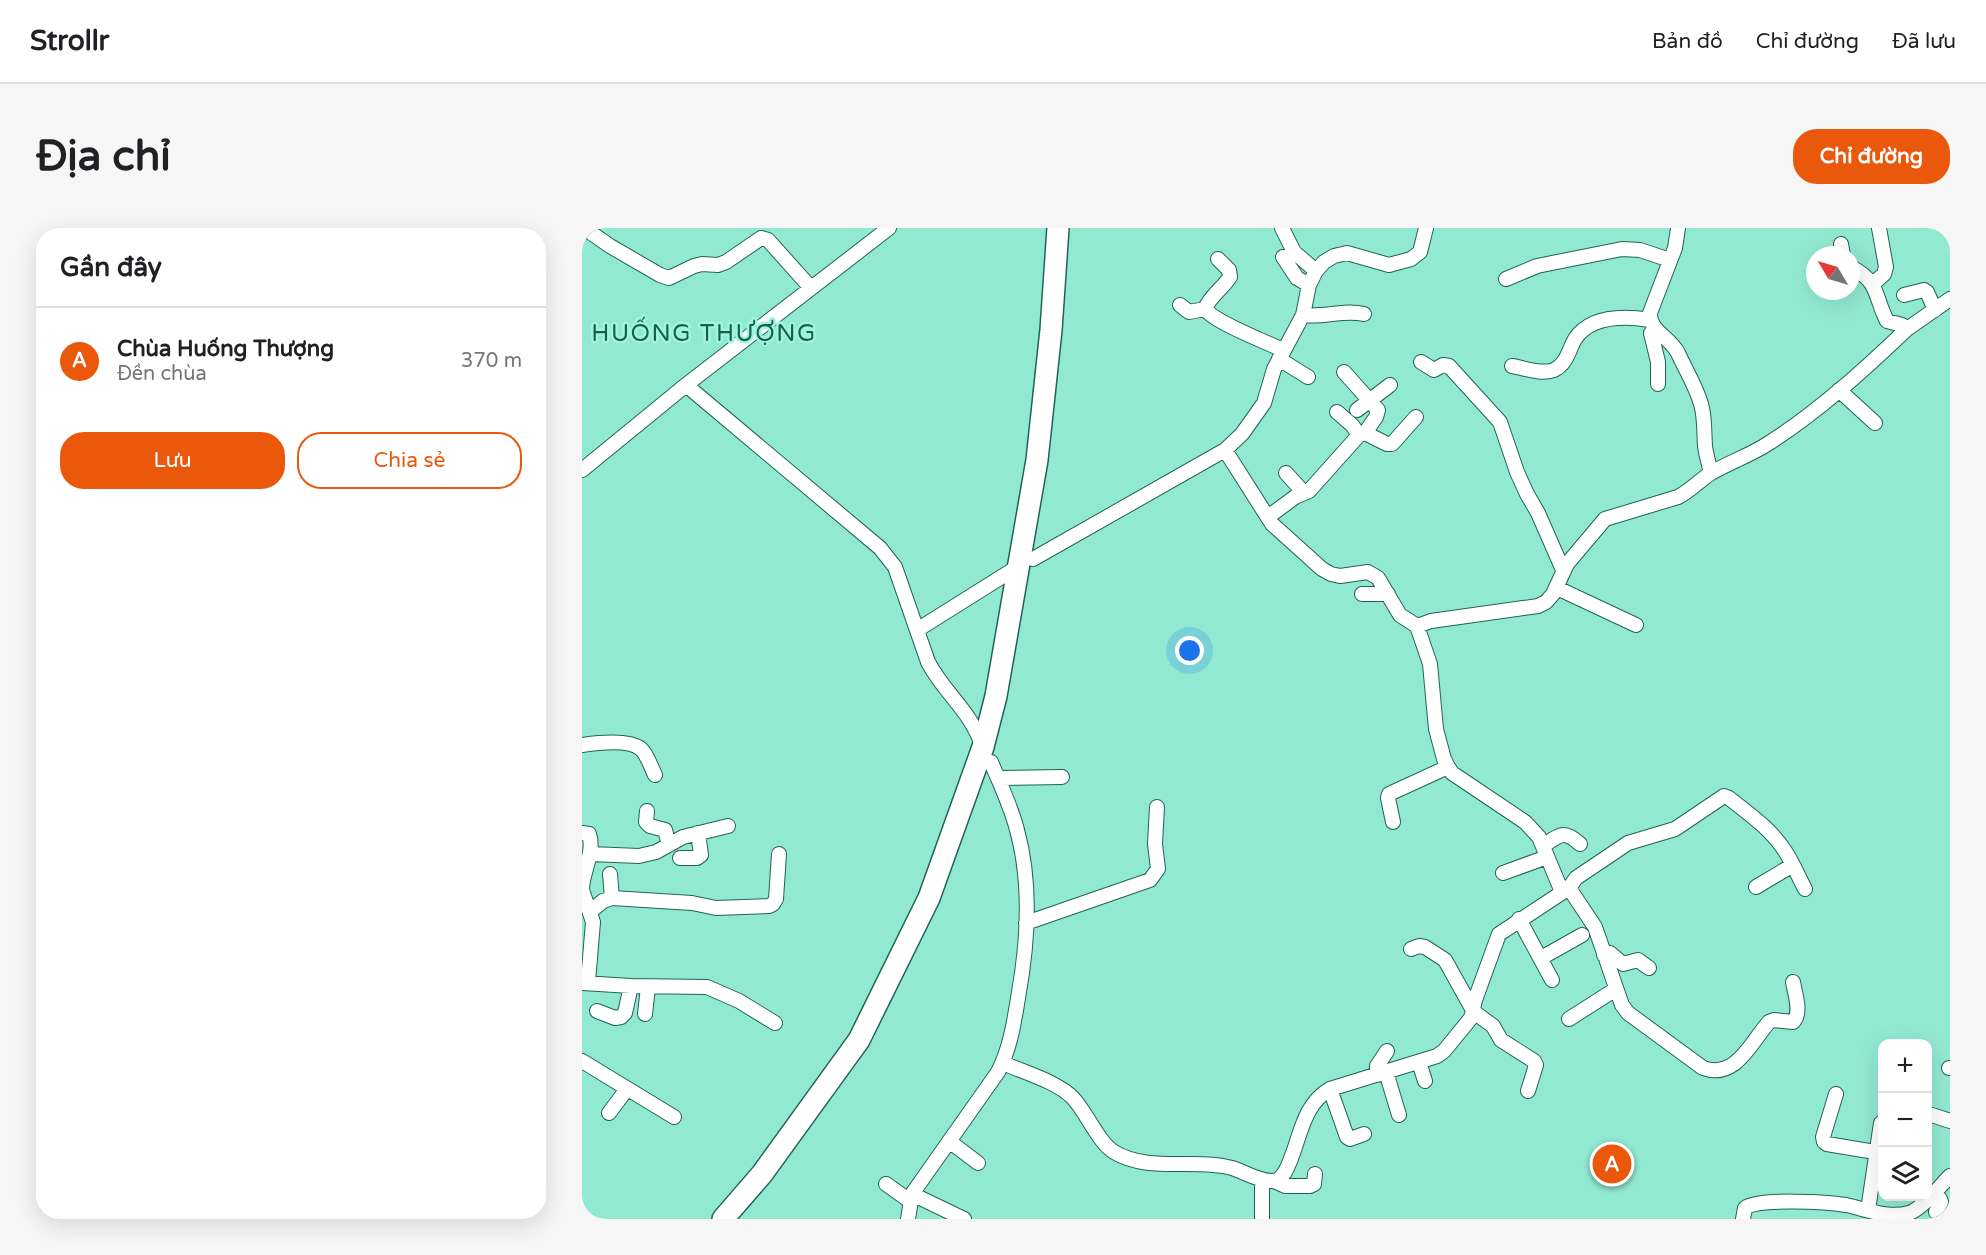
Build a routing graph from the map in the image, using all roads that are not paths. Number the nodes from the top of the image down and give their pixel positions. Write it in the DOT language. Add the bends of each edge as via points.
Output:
graph roads {
  1 [pos="584,228"];
  2 [pos="890,228"];
  3 [pos="1282,228"];
  4 [pos="1426,228"];
  5 [pos="1678,228"];
  6 [pos="1879,228"];
  7 [pos="1062,236"];
  8 [pos="1282,257"];
  9 [pos="1218,259"];
  10 [pos="1670,260"];
  11 [pos="1316,271"];
  12 [pos="1860,272"];
  13 [pos="1506,279"];
  14 [pos="1873,284"];
  15 [pos="1309,285"];
  16 [pos="811,288"];
  17 [pos="1904,295"];
  18 [pos="1950,299"];
  19 [pos="1180,305"];
  20 [pos="1205,309"];
  21 [pos="1935,310"];
  22 [pos="1364,314"];
  23 [pos="1303,315"];
  24 [pos="1652,325"];
  25 [pos="1907,329"];
  26 [pos="1281,354"];
  27 [pos="1421,362"];
  28 [pos="1512,366"];
  29 [pos="1344,372"];
  30 [pos="1308,377"];
  31 [pos="1658,384"];
  32 [pos="686,385"];
  33 [pos="1390,385"];
  34 [pos="1839,390"];
  35 [pos="1369,401"];
  36 [pos="1357,410"];
  37 [pos="1337,412"];
  38 [pos="1416,417"];
  39 [pos="1875,423"];
  40 [pos="1362,434"];
  41 [pos="1225,450"];
  42 [pos="582,470"];
  43 [pos="1286,473"];
  44 [pos="1711,473"];
  45 [pos="1304,493"];
  46 [pos="1268,517"];
  47 [pos="1026,563"];
  48 [pos="1563,570"];
  49 [pos="1557,588"];
  50 [pos="1362,594"];
  51 [pos="1388,594"];
  52 [pos="1636,625"];
  53 [pos="1417,626"];
  54 [pos="917,630"];
  55 [pos="582,745"];
  56 [pos="991,762"];
  57 [pos="1448,767"];
  58 [pos="655,775"];
  59 [pos="1062,777"];
  60 [pos="1157,807"];
  61 [pos="646,811"];
  62 [pos="1393,822"];
  63 [pos="728,826"];
  64 [pos="582,833"];
  65 [pos="698,833"];
  66 [pos="1580,844"];
  67 [pos="669,845"];
  68 [pos="1545,851"];
  69 [pos="590,854"];
  70 [pos="779,854"];
  71 [pos="681,858"];
  72 [pos="1793,865"];
  73 [pos="1503,873"];
  74 [pos="610,874"];
  75 [pos="942,877"];
  76 [pos="1756,887"];
  77 [pos="582,889"];
  78 [pos="1805,889"];
  79 [pos="1565,890"];
  80 [pos="612,898"];
  81 [pos="591,910"];
  82 [pos="1520,919"];
  83 [pos="1026,922"];
  84 [pos="1582,934"];
  85 [pos="1411,949"];
  86 [pos="1604,955"];
  87 [pos="1541,958"];
  88 [pos="1649,968"];
  89 [pos="1552,980"];
  90 [pos="1793,982"];
  91 [pos="585,983"];
  92 [pos="632,986"];
  93 [pos="648,987"];
  94 [pos="1616,989"];
  95 [pos="597,1011"];
  96 [pos="1474,1012"];
  97 [pos="645,1014"];
  98 [pos="1569,1018"];
  99 [pos="775,1023"];
  100 [pos="1387,1050"];
  101 [pos="582,1061"];
  102 [pos="1419,1062"];
  103 [pos="1003,1063"];
  104 [pos="1382,1073"];
  105 [pos="1425,1081"];
  106 [pos="627,1089"];
  107 [pos="1330,1089"];
  108 [pos="1528,1091"];
  109 [pos="1836,1094"];
  110 [pos="609,1113"];
  111 [pos="1399,1115"];
  112 [pos="1932,1115"];
  113 [pos="674,1117"];
  114 [pos="1950,1121"];
  115 [pos="1364,1134"];
  116 [pos="1878,1138"];
  117 [pos="949,1141"];
  118 [pos="1875,1152"];
  119 [pos="978,1164"];
  120 [pos="1315,1174"];
  121 [pos="1950,1176"];
  122 [pos="1268,1181"];
  123 [pos="886,1184"];
  124 [pos="1932,1194"];
  125 [pos="1932,1195"];
  126 [pos="911,1198"];
  127 [pos="1925,1201"];
  128 [pos="1868,1210"];
  129 [pos="1936,1212"];
  130 [pos="1910,1216"];
  131 [pos="1889,1217"];
  132 [pos="723,1219"];
  133 [pos="739,1219"];
  134 [pos="908,1219"];
  135 [pos="963,1219"];
  136 [pos="1262,1219"];
  137 [pos="1743,1219"];
  1 -- 16 [label="street" via="669,278 694,266 726,262 761,238 768,240"];
  2 -- 16 [label="street"];
  3 -- 11 [label="street" via="1294,252"];
  4 -- 11 [label="street" via="1420,252 1411,259 1389,266 1347,254 1334,256"];
  5 -- 10 [label="street"];
  6 -- 14 [label="street" via="1886,267"];
  7 -- 47 [label="highway"];
  8 -- 15 [label="street" via="1297,278"];
  9 -- 20 [label="street" via="1229,270 1230,277"];
  10 -- 13 [label="street" via="1640,250 1622,249 1537,266"];
  10 -- 24 [label="street" via="1650,313"];
  11 -- 15 [label="street"];
  12 -- 14 [label="street"];
  14 -- 25 [label="street" via="1887,321"];
  15 -- 23 [label="street"];
  16 -- 32 [label="street"];
  17 -- 21 [label="street" via="1924,290"];
  18 -- 21 [label="street"];
  19 -- 20 [label="street" via="1190,312"];
  20 -- 26 [label="street" via="1221,322"];
  21 -- 25 [label="street"];
  22 -- 23 [label="street"];
  23 -- 26 [label="street"];
  24 -- 28 [label="street" via="1629,318 1606,319 1580,333 1554,370"];
  24 -- 31 [label="street"];
  24 -- 44 [label="street" via="1675,347 1699,398"];
  25 -- 34 [label="street"];
  26 -- 30 [label="street"];
  26 -- 41 [label="street" via="1264,403"];
  27 -- 48 [label="street" via="1434,370 1449,366 1500,422 1520,479"];
  29 -- 35 [label="street"];
  32 -- 42 [label="street"];
  32 -- 54 [label="street" via="880,548 896,567"];
  33 -- 35 [label="street"];
  34 -- 39 [label="street"];
  34 -- 44 [label="street" via="1766,445"];
  35 -- 36 [label="street"];
  35 -- 40 [label="street" via="1378,414"];
  37 -- 40 [label="street"];
  38 -- 40 [label="street" via="1392,444"];
  40 -- 45 [label="street"];
  41 -- 46 [label="street"];
  41 -- 47 [label="street"];
  43 -- 45 [label="street"];
  44 -- 48 [label="street" via="1678,497 1605,519"];
  45 -- 46 [label="street"];
  46 -- 51 [label="street" via="1277,530 1322,569 1340,576 1368,572 1378,578"];
  47 -- 54 [label="street"];
  47 -- 56 [label="highway"];
  48 -- 49 [label="street"];
  49 -- 52 [label="street"];
  49 -- 53 [label="street" via="1538,606"];
  50 -- 51 [label="street"];
  51 -- 53 [label="street" via="1400,615"];
  53 -- 57 [label="street" via="1431,664 1436,729"];
  54 -- 56 [label="street" via="934,673 973,723"];
  55 -- 58 [label="street" via="637,746"];
  56 -- 59 [label="street"];
  56 -- 75 [label="highway"];
  56 -- 83 [label="street" via="1017,830 1024,864"];
  57 -- 62 [label="street" via="1389,794"];
  57 -- 68 [label="street" via="1525,822 1539,837"];
  60 -- 83 [label="street" via="1158,869 1150,880"];
  61 -- 67 [label="street" via="646,822 665,830"];
  63 -- 65 [label="street"];
  64 -- 69 [label="street" via="589,834"];
  65 -- 67 [label="street"];
  65 -- 71 [label="street" via="701,855"];
  66 -- 68 [label="street" via="1570,835 1561,835"];
  67 -- 69 [label="street" via="639,855"];
  68 -- 73 [label="street"];
  68 -- 79 [label="street"];
  69 -- 77 [label="street"];
  70 -- 80 [label="street" via="776,899 769,906 722,908"];
  72 -- 76 [label="street"];
  72 -- 78 [label="street"];
  72 -- 79 [label="street" via="1762,825 1724,796 1675,829 1628,843 1576,878"];
  74 -- 80 [label="street"];
  75 -- 132 [label="highway" via="859,1040 762,1174"];
  75 -- 133 [label="highway" via="938,902 871,1046 770,1184"];
  77 -- 81 [label="street"];
  79 -- 82 [label="street"];
  79 -- 86 [label="street" via="1592,921"];
  80 -- 81 [label="street"];
  81 -- 91 [label="street"];
  82 -- 87 [label="street"];
  82 -- 96 [label="street" via="1496,938"];
  83 -- 103 [label="street" via="1020,985"];
  84 -- 87 [label="street"];
  85 -- 96 [label="street" via="1425,947 1445,960"];
  86 -- 88 [label="street" via="1613,954 1623,964 1638,960"];
  86 -- 94 [label="street"];
  87 -- 89 [label="street"];
  90 -- 94 [label="street" via="1797,1018 1793,1022 1769,1022 1741,1058 1722,1071 1703,1068 1628,1013"];
  91 -- 92 [label="street"];
  92 -- 93 [label="street"];
  92 -- 95 [label="street" via="621,1017"];
  93 -- 97 [label="street"];
  93 -- 99 [label="street" via="708,987"];
  94 -- 98 [label="street"];
  96 -- 102 [label="street" via="1444,1052"];
  96 -- 108 [label="street" via="1493,1026 1501,1040 1534,1061"];
  100 -- 104 [label="street" via="1376,1069"];
  101 -- 106 [label="street"];
  102 -- 104 [label="street"];
  102 -- 105 [label="street"];
  103 -- 117 [label="street"];
  103 -- 122 [label="street" via="1063,1090 1106,1145 1127,1158 1231,1168"];
  104 -- 107 [label="street"];
  104 -- 111 [label="street"];
  106 -- 110 [label="street"];
  106 -- 113 [label="street"];
  107 -- 115 [label="street" via="1347,1137"];
  107 -- 122 [label="street" via="1307,1113 1290,1164 1279,1179"];
  109 -- 118 [label="street" via="1824,1142"];
  112 -- 114 [label="street"];
  116 -- 118 [label="street"];
  117 -- 119 [label="street"];
  117 -- 126 [label="street"];
  118 -- 128 [label="street"];
  120 -- 122 [label="street" via="1310,1186"];
  121 -- 124 [label="street"];
  122 -- 136 [label="street"];
  123 -- 126 [label="street"];
  125 -- 129 [label="street" via="1941,1202"];
  126 -- 134 [label="street"];
  126 -- 135 [label="street"];
  127 -- 130 [label="street"];
  128 -- 131 [label="street"];
  128 -- 137 [label="street" via="1811,1202 1756,1203 1745,1208"];
  130 -- 131 [label="street"];
}
